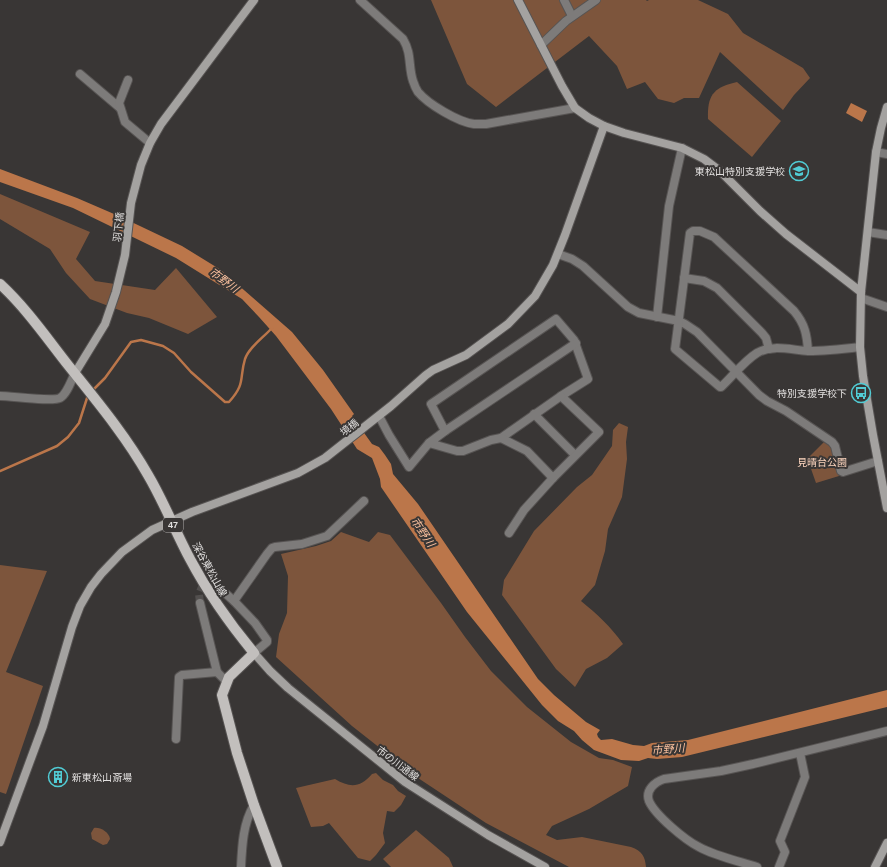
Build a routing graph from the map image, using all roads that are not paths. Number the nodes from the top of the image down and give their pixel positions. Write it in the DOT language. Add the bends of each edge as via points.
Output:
graph roads {
  1 [pos="254,0"];
  2 [pos="360,0"];
  3 [pos="518,0"];
  4 [pos="564,0"];
  5 [pos="596,0"];
  6 [pos="572,16"];
  7 [pos="541,45"];
  8 [pos="80,74"];
  9 [pos="128,80"];
  10 [pos="887,107"];
  11 [pos="120,108"];
  12 [pos="575,108"];
  13 [pos="604,126"];
  14 [pos="150,143"];
  15 [pos="682,148"];
  16 [pos="876,152"];
  17 [pos="887,154"];
  18 [pos="868,232"];
  19 [pos="887,236"];
  20 [pos="558,254"];
  21 [pos="684,278"];
  22 [pos="0,284"];
  23 [pos="861,295"];
  24 [pos="887,307"];
  25 [pos="657,317"];
  26 [pos="679,321"];
  27 [pos="576,344"];
  28 [pos="860,347"];
  29 [pos="769,349"];
  30 [pos="808,350"];
  31 [pos="736,372"];
  32 [pos="75,374"];
  33 [pos="0,396"];
  34 [pos="561,396"];
  35 [pos="534,414"];
  36 [pos="376,418"];
  37 [pos="445,431"];
  38 [pos="501,438"];
  39 [pos="429,443"];
  40 [pos="575,455"];
  41 [pos="878,461"];
  42 [pos="553,478"];
  43 [pos="364,501"];
  44 [pos="887,508"];
  45 [pos="171,520"];
  46 [pos="509,533"];
  47 [pos="225,593"];
  48 [pos="234,601"];
  49 [pos="200,603"];
  50 [pos="254,654"];
  51 [pos="217,672"];
  52 [pos="227,682"];
  53 [pos="887,731"];
  54 [pos="176,739"];
  55 [pos="800,752"];
  56 [pos="254,805"];
  57 [pos="0,842"];
  58 [pos="887,843"];
  59 [pos="241,867"];
  60 [pos="277,867"];
  61 [pos="544,867"];
  62 [pos="757,867"];
  63 [pos="779,867"];
  64 [pos="875,867"];
  1 -- 14 [label="street, 羽下橋"];
  2 -- 12 [label="street" via="403,39 408,48 413,79 418,91 458,120 486,124"];
  3 -- 7 [label="street"];
  4 -- 6 [label="street"];
  5 -- 6 [label="street"];
  6 -- 7 [label="street"];
  7 -- 12 [label="street"];
  8 -- 11 [label="street"];
  9 -- 11 [label="street" via="119,103"];
  10 -- 16 [label="street"];
  11 -- 14 [label="street" via="125,122"];
  12 -- 13 [label="street"];
  13 -- 15 [label="street"];
  13 -- 20 [label="street, 境橋"];
  14 -- 32 [label="street, 羽下橋" via="130,206 125,251 116,292 105,324"];
  15 -- 23 [label="street" via="720,171 746,199 781,230"];
  15 -- 25 [label="street" via="669,206"];
  16 -- 17 [label="street"];
  16 -- 18 [label="street"];
  18 -- 19 [label="street"];
  18 -- 23 [label="street"];
  20 -- 25 [label="street" via="583,266 628,307 638,313"];
  20 -- 36 [label="street, 境橋" via="534,296 508,324 466,355 426,375"];
  21 -- 26 [label="street"];
  21 -- 29 [label="street" via="704,281 717,288 762,333"];
  21 -- 30 [label="street" via="690,234 693,231 707,233 732,252 801,320 806,331"];
  22 -- 32 [label="main road, 深谷東松山線 / 47" via="17,300"];
  23 -- 24 [label="street"];
  23 -- 28 [label="street"];
  25 -- 26 [label="street"];
  26 -- 31 [label="street" via="697,332"];
  26 -- 31 [label="street" via="676,350 720,387"];
  27 -- 34 [label="street" via="588,379"];
  27 -- 37 [label="street"];
  27 -- 37 [label="street" via="556,318 431,404"];
  28 -- 30 [label="street"];
  28 -- 41 [label="street"];
  29 -- 30 [label="street"];
  29 -- 31 [label="street" via="758,352"];
  31 -- 41 [label="street" via="767,401 832,442 842,472"];
  32 -- 33 [label="street" via="59,398"];
  32 -- 45 [label="main road, 深谷東松山線 / 47" via="148,474"];
  34 -- 35 [label="street"];
  34 -- 40 [label="street" via="599,432"];
  35 -- 38 [label="street"];
  35 -- 40 [label="street"];
  36 -- 39 [label="street" via="409,466"];
  36 -- 45 [label="street, 境橋" via="325,458 298,473"];
  37 -- 39 [label="street"];
  38 -- 39 [label="street" via="462,451"];
  38 -- 42 [label="street" via="527,451"];
  40 -- 42 [label="street"];
  41 -- 44 [label="street"];
  42 -- 46 [label="street" via="524,510"];
  43 -- 48 [label="street" via="327,536 302,544 272,548"];
  45 -- 50 [label="main road, 深谷東松山線 / 47" via="216,604"];
  45 -- 57 [label="street, 境橋" via="140,537 122,552 101,574 80,606 43,726"];
  47 -- 48 [label="street"];
  48 -- 50 [label="street" via="267,640"];
  49 -- 51 [label="street"];
  50 -- 52 [label="main road"];
  50 -- 61 [label="street, 市の川通線" via="288,688 405,782 488,836"];
  51 -- 52 [label="street"];
  51 -- 54 [label="street" via="179,677"];
  52 -- 56 [label="main road" via="222,695"];
  53 -- 55 [label="street"];
  55 -- 62 [label="street" via="721,771 664,779 652,786 648,793 649,801 654,808 686,839 700,847"];
  55 -- 63 [label="street" via="805,776 780,841 784,852"];
  56 -- 59 [label="street" via="246,823"];
  56 -- 60 [label="main road"];
  58 -- 64 [label="street"];
}
